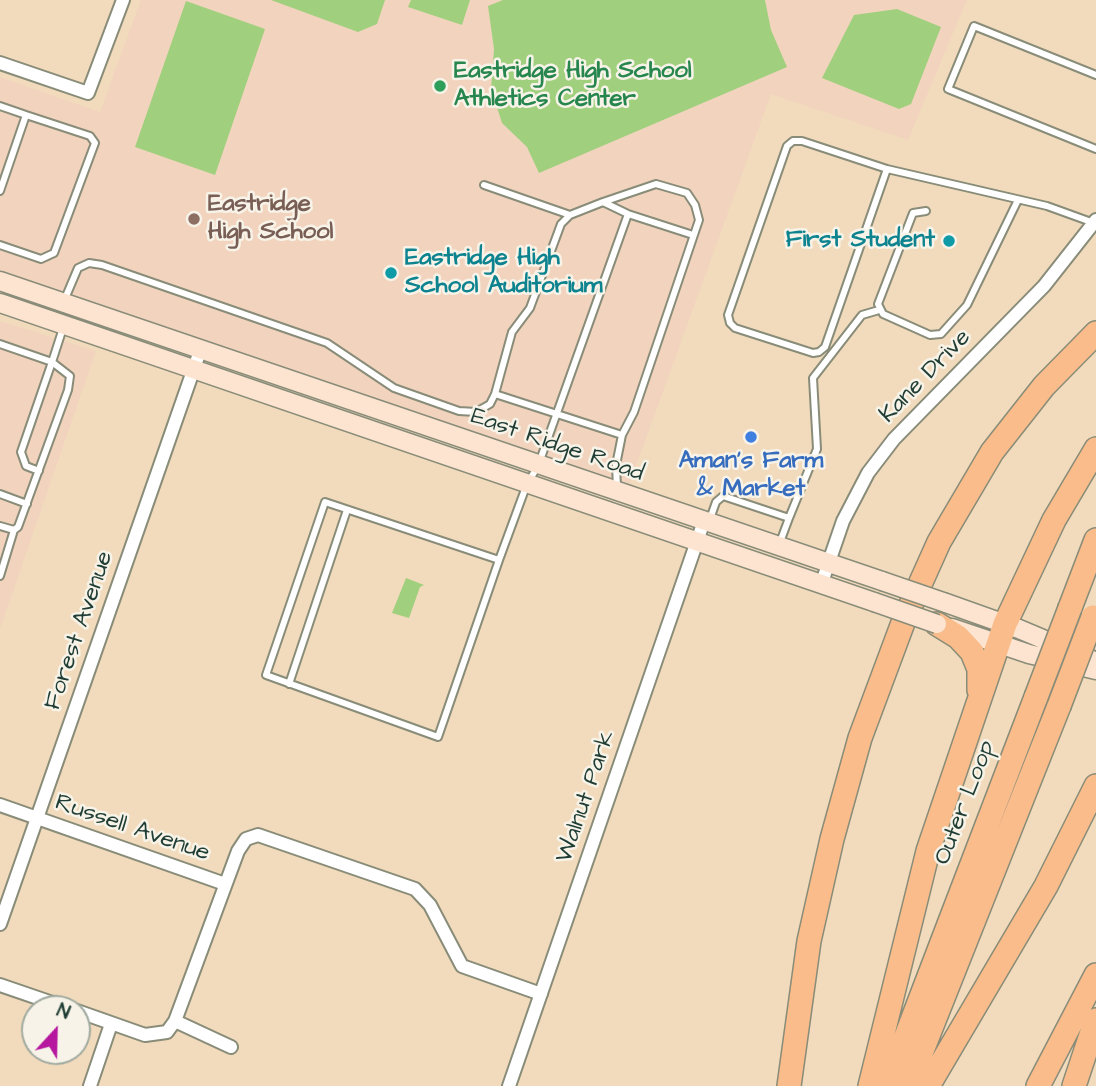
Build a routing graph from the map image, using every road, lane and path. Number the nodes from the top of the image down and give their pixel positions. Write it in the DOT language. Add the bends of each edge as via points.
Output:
graph roads {
  1 [pos="123,0"];
  2 [pos="0,63"];
  3 [pos="1096,75"];
  4 [pos="0,106"];
  5 [pos="26,115"];
  6 [pos="1096,149"];
  7 [pos="887,169"];
  8 [pos="484,185"];
  9 [pos="0,191"];
  10 [pos="603,202"];
  11 [pos="1017,202"];
  12 [pos="926,211"];
  13 [pos="628,214"];
  14 [pos="570,215"];
  15 [pos="1095,221"];
  16 [pos="693,235"];
  17 [pos="0,245"];
  18 [pos="0,281"];
  19 [pos="0,303"];
  20 [pos="63,303"];
  21 [pos="879,310"];
  22 [pos="63,326"];
  23 [pos="1096,332"];
  24 [pos="0,344"];
  25 [pos="200,351"];
  26 [pos="51,362"];
  27 [pos="192,370"];
  28 [pos="495,394"];
  29 [pos="556,415"];
  30 [pos="622,435"];
  31 [pos="1096,449"];
  32 [pos="538,466"];
  33 [pos="39,471"];
  34 [pos="527,484"];
  35 [pos="619,493"];
  36 [pos="0,494"];
  37 [pos="27,503"];
  38 [pos="347,510"];
  39 [pos="789,518"];
  40 [pos="706,522"];
  41 [pos="0,526"];
  42 [pos="14,530"];
  43 [pos="1096,540"];
  44 [pos="696,542"];
  45 [pos="779,546"];
  46 [pos="499,560"];
  47 [pos="829,563"];
  48 [pos="0,576"];
  49 [pos="821,585"];
  50 [pos="1094,613"];
  51 [pos="942,614"];
  52 [pos="1001,634"];
  53 [pos="1096,662"];
  54 [pos="1096,670"];
  55 [pos="289,684"];
  56 [pos="977,703"];
  57 [pos="1096,786"];
  58 [pos="0,805"];
  59 [pos="37,818"];
  60 [pos="225,884"];
  61 [pos="0,924"];
  62 [pos="1096,975"];
  63 [pos="0,985"];
  64 [pos="541,993"];
  65 [pos="29,995"];
  66 [pos="91,1017"];
  67 [pos="1096,1020"];
  68 [pos="175,1021"];
  69 [pos="111,1024"];
  70 [pos="231,1046"];
  71 [pos="90,1086"];
  72 [pos="509,1086"];
  73 [pos="789,1086"];
  74 [pos="870,1086"];
  75 [pos="887,1086"];
  76 [pos="908,1086"];
  77 [pos="928,1086"];
  78 [pos="1038,1086"];
  79 [pos="1074,1086"];
  1 -- 2 [label="street" via="88,93"];
  3 -- 6 [label="lane" via="974,26 948,89"];
  4 -- 5 [label="lane"];
  5 -- 9 [label="lane"];
  5 -- 17 [label="lane" via="90,136 94,143 54,253 41,259"];
  7 -- 7 [label="lane" via="803,141 787,146 728,315 735,328 813,353 825,346"];
  7 -- 11 [label="lane"];
  8 -- 14 [label="lane"];
  10 -- 13 [label="lane"];
  10 -- 14 [label="lane"];
  10 -- 16 [label="lane" via="656,184 687,193 699,220"];
  11 -- 15 [label="lane"];
  11 -- 21 [label="lane" via="975,293 941,334 930,335"];
  12 -- 21 [label="lane" via="913,213"];
  13 -- 16 [label="lane"];
  13 -- 29 [label="lane"];
  14 -- 28 [label="lane" via="554,236 530,308 512,332"];
  15 -- 47 [label="street, Kane Drive" via="1044,286 894,439 852,502"];
  16 -- 30 [label="lane" via="634,412"];
  18 -- 20 [label="main road, East Ridge Road"];
  19 -- 22 [label="main road, East Ridge Road"];
  20 -- 25 [label="main road, East Ridge Road"];
  20 -- 28 [label="lane" via="78,268 89,263 103,265 327,343 382,382 459,411 484,409"];
  21 -- 39 [label="lane" via="862,315 813,378 817,449"];
  22 -- 26 [label="lane"];
  22 -- 27 [label="main road, East Ridge Road"];
  23 -- 73 [label="highway" via="1044,386 992,452 949,524 912,600 866,718 829,849 807,951"];
  24 -- 26 [label="lane"];
  25 -- 27 [label="street, Forest Avenue"];
  25 -- 32 [label="main road, East Ridge Road"];
  26 -- 33 [label="lane" via="70,376"];
  26 -- 33 [label="lane" via="21,452 26,466"];
  27 -- 34 [label="main road, East Ridge Road"];
  27 -- 59 [label="street, Forest Avenue"];
  28 -- 29 [label="lane"];
  29 -- 30 [label="lane"];
  29 -- 32 [label="lane"];
  30 -- 35 [label="lane" via="616,465"];
  31 -- 52 [label="highway" via="1061,507"];
  32 -- 34 [label="lane"];
  32 -- 35 [label="main road, East Ridge Road"];
  33 -- 37 [label="lane"];
  34 -- 44 [label="main road, East Ridge Road"];
  34 -- 46 [label="lane"];
  35 -- 40 [label="main road, East Ridge Road"];
  36 -- 37 [label="lane"];
  37 -- 42 [label="lane"];
  38 -- 46 [label="lane"];
  38 -- 55 [label="lane"];
  38 -- 55 [label="lane" via="325,502 266,675"];
  39 -- 40 [label="lane" via="723,496"];
  39 -- 45 [label="lane"];
  40 -- 44 [label="street, Walnut Park"];
  40 -- 45 [label="main road, East Ridge Road"];
  41 -- 42 [label="lane"];
  42 -- 48 [label="lane"];
  43 -- 75 [label="highway, Outer Loop, bridge"];
  44 -- 49 [label="main road, East Ridge Road"];
  44 -- 64 [label="street, Walnut Park"];
  45 -- 47 [label="main road, East Ridge Road"];
  46 -- 55 [label="lane" via="439,737"];
  47 -- 49 [label="street, Kane Drive"];
  47 -- 51 [label="main road, East Ridge Road, bridge" via="882,581"];
  49 -- 51 [label="main road, East Ridge Road, bridge" via="874,603"];
  50 -- 76 [label="highway, Outer Loop, bridge"];
  51 -- 52 [label="main road, East Ridge Road"];
  51 -- 56 [label="highway" via="974,656 980,679"];
  52 -- 53 [label="main road, East Ridge Road"];
  52 -- 54 [label="main road, East Ridge Road"];
  52 -- 56 [label="highway"];
  56 -- 74 [label="highway" via="921,875"];
  57 -- 77 [label="highway" via="1046,886"];
  58 -- 59 [label="street, Russell Avenue"];
  59 -- 60 [label="street, Russell Avenue"];
  59 -- 61 [label="street, Forest Avenue"];
  60 -- 64 [label="street, Russell Avenue" via="246,839 270,836 419,892 462,966"];
  60 -- 68 [label="street"];
  62 -- 78 [label="highway"];
  63 -- 65 [label="street"];
  64 -- 72 [label="street, Walnut Park"];
  66 -- 69 [label="street"];
  67 -- 79 [label="highway"];
  68 -- 69 [label="street" via="167,1032 153,1036"];
  68 -- 70 [label="street"];
  69 -- 71 [label="street"];
}
